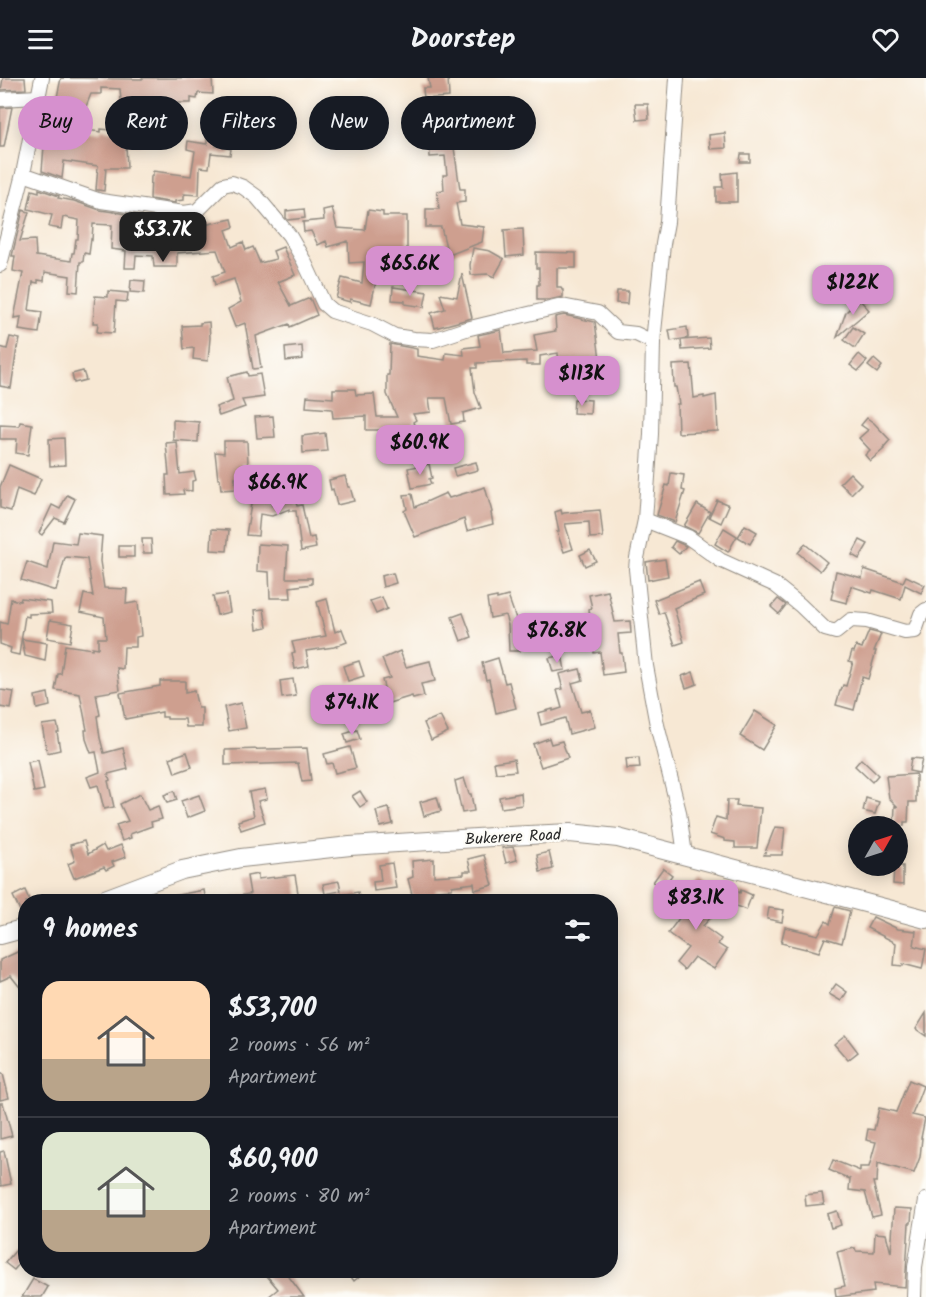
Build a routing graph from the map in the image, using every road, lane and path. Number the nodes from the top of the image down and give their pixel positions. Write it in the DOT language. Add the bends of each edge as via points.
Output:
graph roads {
  1 [pos="42,78"];
  2 [pos="677,78"];
  3 [pos="38,96"];
  4 [pos="18,98"];
  5 [pos="0,99"];
  6 [pos="28,150"];
  7 [pos="23,174"];
  8 [pos="0,265"];
  9 [pos="653,342"];
  10 [pos="645,520"];
  11 [pos="926,610"];
  12 [pos="685,855"];
  13 [pos="118,894"];
  14 [pos="926,919"];
  15 [pos="18,930"];
  16 [pos="0,935"];
  17 [pos="926,1200"];
  18 [pos="914,1297"];
  1 -- 3 [label="street"];
  2 -- 9 [label="street" via="668,222"];
  4 -- 5 [label="street"];
  6 -- 7 [label="street"];
  7 -- 8 [label="street"];
  7 -- 9 [label="street" via="101,201 184,213 197,211 223,185 243,187 257,197 289,236 324,304 332,311 395,336 433,340 466,328 562,306 598,313 618,332 636,334"];
  9 -- 10 [label="street"];
  10 -- 11 [label="street" via="688,537 720,560 775,585 825,629 836,632 851,620 915,631"];
  10 -- 12 [label="street" via="636,569 646,666"];
  12 -- 13 [label="street, Bukerere Road" via="618,838 570,833 350,846 241,858 182,870"];
  12 -- 14 [label="street, Bukerere Road"];
  15 -- 16 [label="street"];
  17 -- 18 [label="street"];
}
